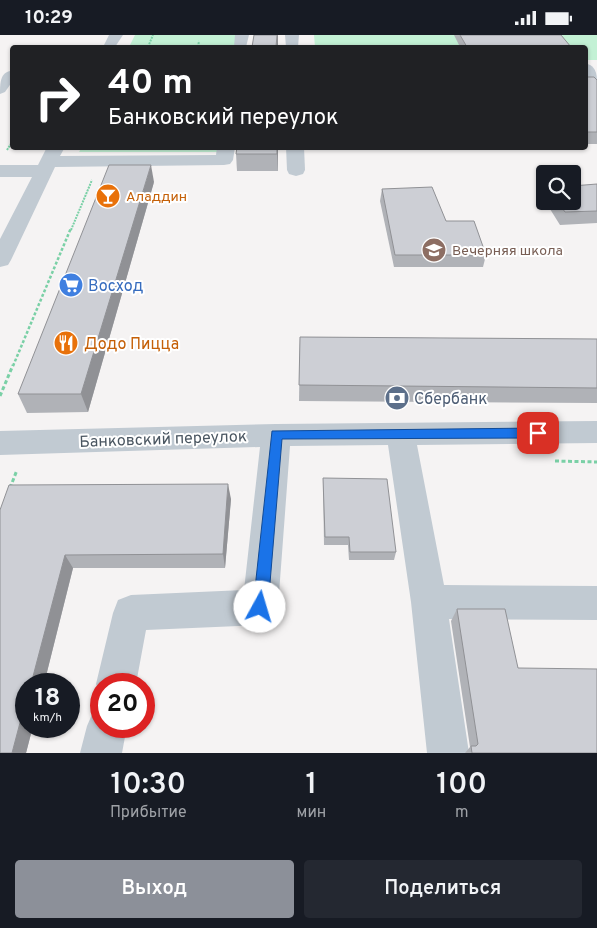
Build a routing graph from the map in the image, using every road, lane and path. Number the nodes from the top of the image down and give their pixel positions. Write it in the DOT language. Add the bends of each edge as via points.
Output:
graph roads {
  1 [pos="199,41"];
  2 [pos="198,45"];
  3 [pos="588,71"];
  4 [pos="10,75"];
  5 [pos="588,81"];
  6 [pos="0,89"];
  7 [pos="226,150"];
  8 [pos="296,150"];
  9 [pos="50,160"];
  10 [pos="100,161"];
  11 [pos="296,170"];
  12 [pos="0,171"];
  13 [pos="0,259"];
  14 [pos="0,396"];
  15 [pos="597,432"];
  16 [pos="276,435"];
  17 [pos="401,435"];
  18 [pos="0,443"];
  19 [pos="19,464"];
  20 [pos="6,497"];
  21 [pos="429,602"];
  22 [pos="597,603"];
  23 [pos="118,673"];
  24 [pos="104,738"];
  25 [pos="101,753"];
  26 [pos="448,753"];
  1 -- 2 [label="path"];
  3 -- 5 [label="street" via="596,81"];
  4 -- 6 [label="street"];
  7 -- 10 [label="street" via="224,160"];
  8 -- 11 [label="street"];
  9 -- 10 [label="street"];
  9 -- 12 [label="street"];
  9 -- 13 [label="street"];
  10 -- 14 [label="path"];
  15 -- 17 [label="street, Банковский переулок"];
  16 -- 17 [label="street, Банковский переулок"];
  16 -- 18 [label="street, Банковский переулок"];
  16 -- 23 [label="street" via="260,607 131,613"];
  17 -- 21 [label="street"];
  19 -- 20 [label="path"];
  21 -- 22 [label="street"];
  21 -- 26 [label="street"];
  24 -- 25 [label="street"];
}
